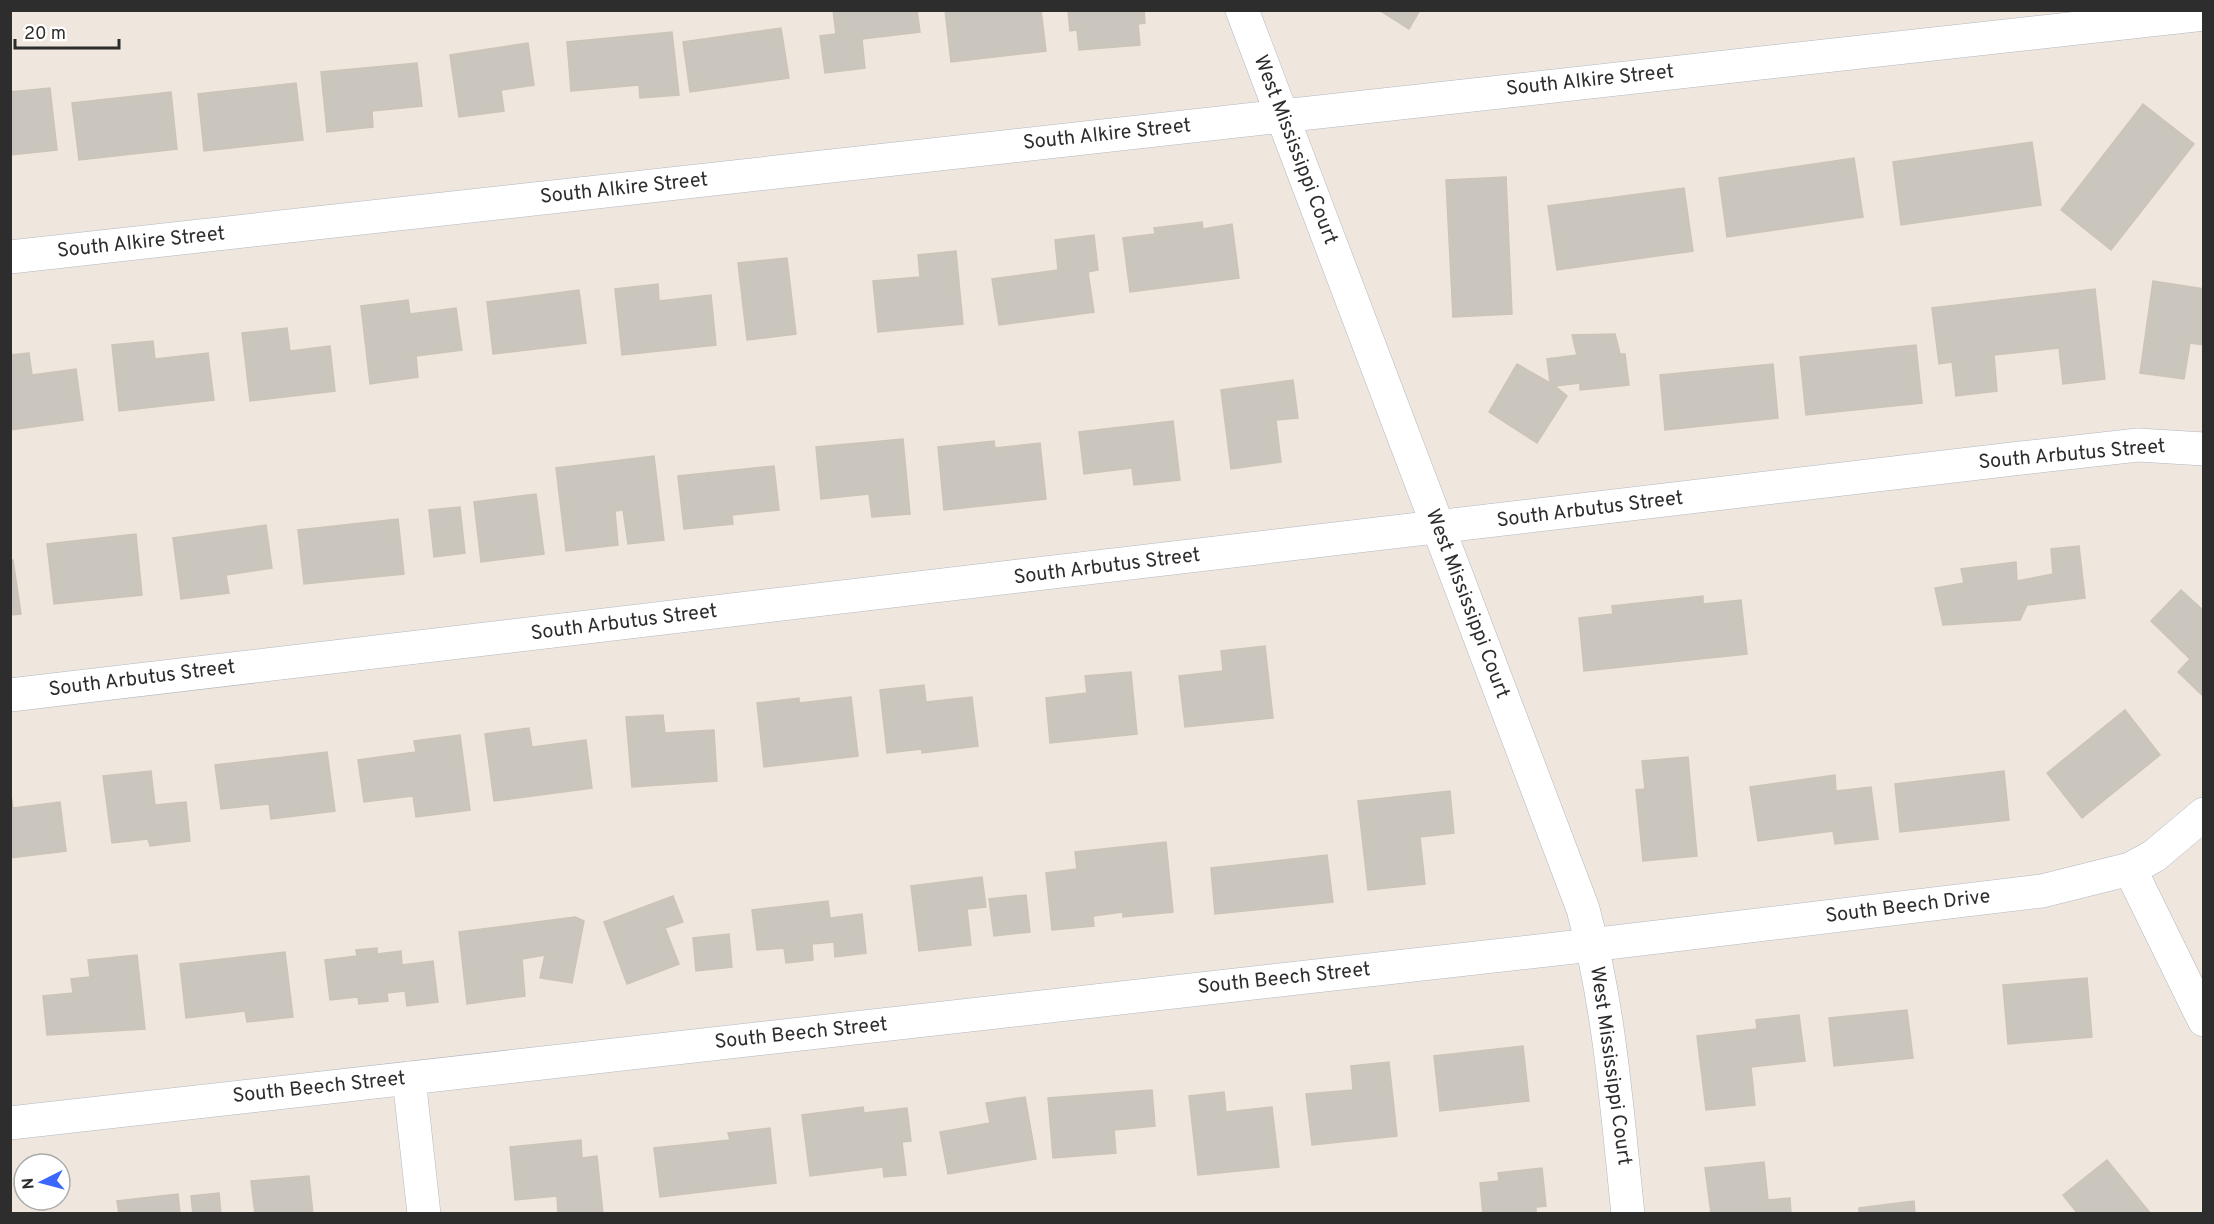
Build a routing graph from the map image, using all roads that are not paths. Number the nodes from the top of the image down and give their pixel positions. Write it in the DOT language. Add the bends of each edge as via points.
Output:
graph roads {
  1 [pos="1242,10"];
  2 [pos="2204,14"];
  3 [pos="1281,115"];
  4 [pos="10,257"];
  5 [pos="2204,448"];
  6 [pos="1438,528"];
  7 [pos="10,695"];
  8 [pos="2204,814"];
  9 [pos="2130,869"];
  10 [pos="1592,944"];
  11 [pos="2204,1020"];
  12 [pos="409,1078"];
  13 [pos="10,1123"];
  14 [pos="424,1214"];
  15 [pos="1628,1214"];
  1 -- 3 [label="street, West Mississippi Court"];
  2 -- 3 [label="street, South Alkire Street"];
  3 -- 4 [label="street, South Alkire Street"];
  3 -- 6 [label="street, West Mississippi Court"];
  5 -- 6 [label="street, South Arbutus Street" via="2126,446"];
  6 -- 7 [label="street, South Arbutus Street"];
  6 -- 10 [label="street, West Mississippi Court" via="1568,867"];
  8 -- 9 [label="street, South Beech Drive" via="2154,856"];
  9 -- 10 [label="street, South Beech Drive" via="2042,891"];
  9 -- 11 [label="street"];
  10 -- 12 [label="street, South Beech Street"];
  10 -- 15 [label="street, West Mississippi Court" via="1608,1029"];
  12 -- 13 [label="street, South Beech Street"];
  12 -- 14 [label="street"];
}
